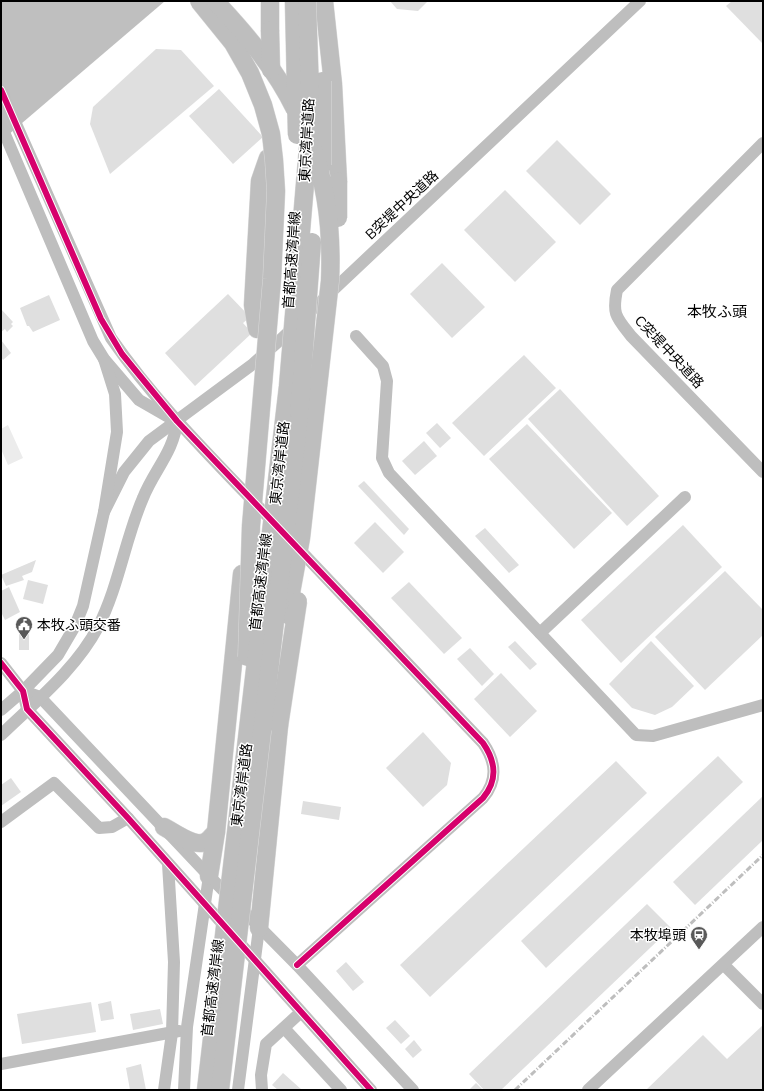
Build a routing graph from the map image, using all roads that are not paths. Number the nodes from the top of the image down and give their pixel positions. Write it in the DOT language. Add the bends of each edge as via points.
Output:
graph roads {
  1 [pos="199,1"];
  2 [pos="215,1"];
  3 [pos="270,1"];
  4 [pos="294,1"];
  5 [pos="307,1"];
  6 [pos="310,1"];
  7 [pos="314,1"];
  8 [pos="324,1"];
  9 [pos="640,1"];
  10 [pos="1,90"];
  11 [pos="1,125"];
  12 [pos="763,144"];
  13 [pos="304,206"];
  14 [pos="356,336"];
  15 [pos="104,359"];
  16 [pos="177,421"];
  17 [pos="763,472"];
  18 [pos="685,497"];
  19 [pos="104,512"];
  20 [pos="310,536"];
  21 [pos="242,574"];
  22 [pos="540,634"];
  23 [pos="1,663"];
  24 [pos="23,691"];
  25 [pos="40,697"];
  26 [pos="763,705"];
  27 [pos="27,709"];
  28 [pos="1,710"];
  29 [pos="245,721"];
  30 [pos="1,735"];
  31 [pos="261,750"];
  32 [pos="128,818"];
  33 [pos="1,822"];
  34 [pos="164,827"];
  35 [pos="216,832"];
  36 [pos="168,864"];
  37 [pos="209,876"];
  38 [pos="205,905"];
  39 [pos="763,927"];
  40 [pos="259,928"];
  41 [pos="255,961"];
  42 [pos="297,965"];
  43 [pos="724,965"];
  44 [pos="275,983"];
  45 [pos="251,1002"];
  46 [pos="763,1004"];
  47 [pos="301,1012"];
  48 [pos="187,1028"];
  49 [pos="284,1028"];
  50 [pos="172,1033"];
  51 [pos="1,1064"];
  52 [pos="164,1090"];
  53 [pos="184,1090"];
  54 [pos="200,1090"];
  55 [pos="206,1090"];
  56 [pos="215,1090"];
  57 [pos="220,1090"];
  58 [pos="238,1090"];
  59 [pos="262,1090"];
  60 [pos="340,1090"];
  61 [pos="371,1090"];
  62 [pos="412,1090"];
  63 [pos="588,1090"];
  1 -- 29 [label="highway, bridge" via="233,43 250,73 263,105 271,134 276,191 251,526"];
  2 -- 31 [label="highway, bridge" via="265,59 305,129 323,184 330,242 329,299 301,538"];
  3 -- 21 [label="highway, bridge" via="272,96"];
  4 -- 29 [label="highway, 首都高速湾岸線, bridge" via="297,166 290,286 277,444"];
  5 -- 13 [label="highway, 東京湾岸道路, bridge" via="310,92"];
  6 -- 31 [label="highway, 首都高速湾岸線, bridge" via="314,178 309,296 299,416"];
  7 -- 20 [label="highway, bridge" via="319,42 323,128"];
  7 -- 56 [label="highway, 東京湾岸道路, bridge" via="317,93 315,145 297,385"];
  8 -- 20 [label="highway, bridge" via="336,128 337,281 333,352"];
  9 -- 16 [label="street, B突堤中央道路" via="279,341 253,364"];
  10 -- 16 [label="street" via="111,338 133,369"];
  11 -- 15 [label="street" via="84,323"];
  12 -- 17 [label="street, C突堤中央道路" via="618,290 614,306 618,320 631,336"];
  13 -- 21 [label="highway, bridge"];
  13 -- 55 [label="highway, 東京湾岸道路, bridge" via="282,444"];
  14 -- 22 [label="street" via="383,366 387,381 382,458 389,473"];
  15 -- 16 [label="street" via="139,400"];
  15 -- 19 [label="street" via="115,394 118,420"];
  16 -- 19 [label="street, B突堤中央道路" via="149,441 132,460"];
  16 -- 25 [label="street" via="172,445 141,501 98,627 80,655"];
  16 -- 42 [label="street" via="483,743 490,753 494,766 491,785 483,798"];
  18 -- 22 [label="street"];
  19 -- 24 [label="street" via="83,606 75,626 58,655"];
  20 -- 40 [label="highway, bridge" via="279,726"];
  21 -- 35 [label="highway"];
  22 -- 26 [label="street" via="636,735 653,736"];
  23 -- 24 [label="street"];
  24 -- 25 [label="street"];
  24 -- 27 [label="street"];
  24 -- 28 [label="street"];
  25 -- 27 [label="street"];
  25 -- 34 [label="street"];
  27 -- 30 [label="street"];
  27 -- 32 [label="street"];
  29 -- 54 [label="highway, 首都高速湾岸線"];
  31 -- 57 [label="highway, 首都高速湾岸線, bridge"];
  32 -- 33 [label="street" via="112,828 99,828 54,783"];
  32 -- 36 [label="street"];
  34 -- 35 [label="highway" via="201,844 207,842"];
  34 -- 37 [label="street"];
  35 -- 37 [label="highway"];
  36 -- 38 [label="street"];
  36 -- 50 [label="street" via="174,962"];
  37 -- 38 [label="street"];
  37 -- 40 [label="street"];
  38 -- 41 [label="street"];
  38 -- 48 [label="street"];
  39 -- 43 [label="street"];
  40 -- 41 [label="street"];
  40 -- 42 [label="street"];
  41 -- 44 [label="street"];
  41 -- 45 [label="street"];
  42 -- 62 [label="street"];
  43 -- 46 [label="street"];
  43 -- 63 [label="street"];
  44 -- 45 [label="street" via="258,988"];
  44 -- 47 [label="street"];
  45 -- 58 [label="street"];
  47 -- 49 [label="street"];
  47 -- 61 [label="street"];
  48 -- 50 [label="street"];
  48 -- 53 [label="street"];
  49 -- 59 [label="street" via="266,1044 261,1076"];
  49 -- 60 [label="street"];
  50 -- 51 [label="street"];
  50 -- 52 [label="street"];
}
